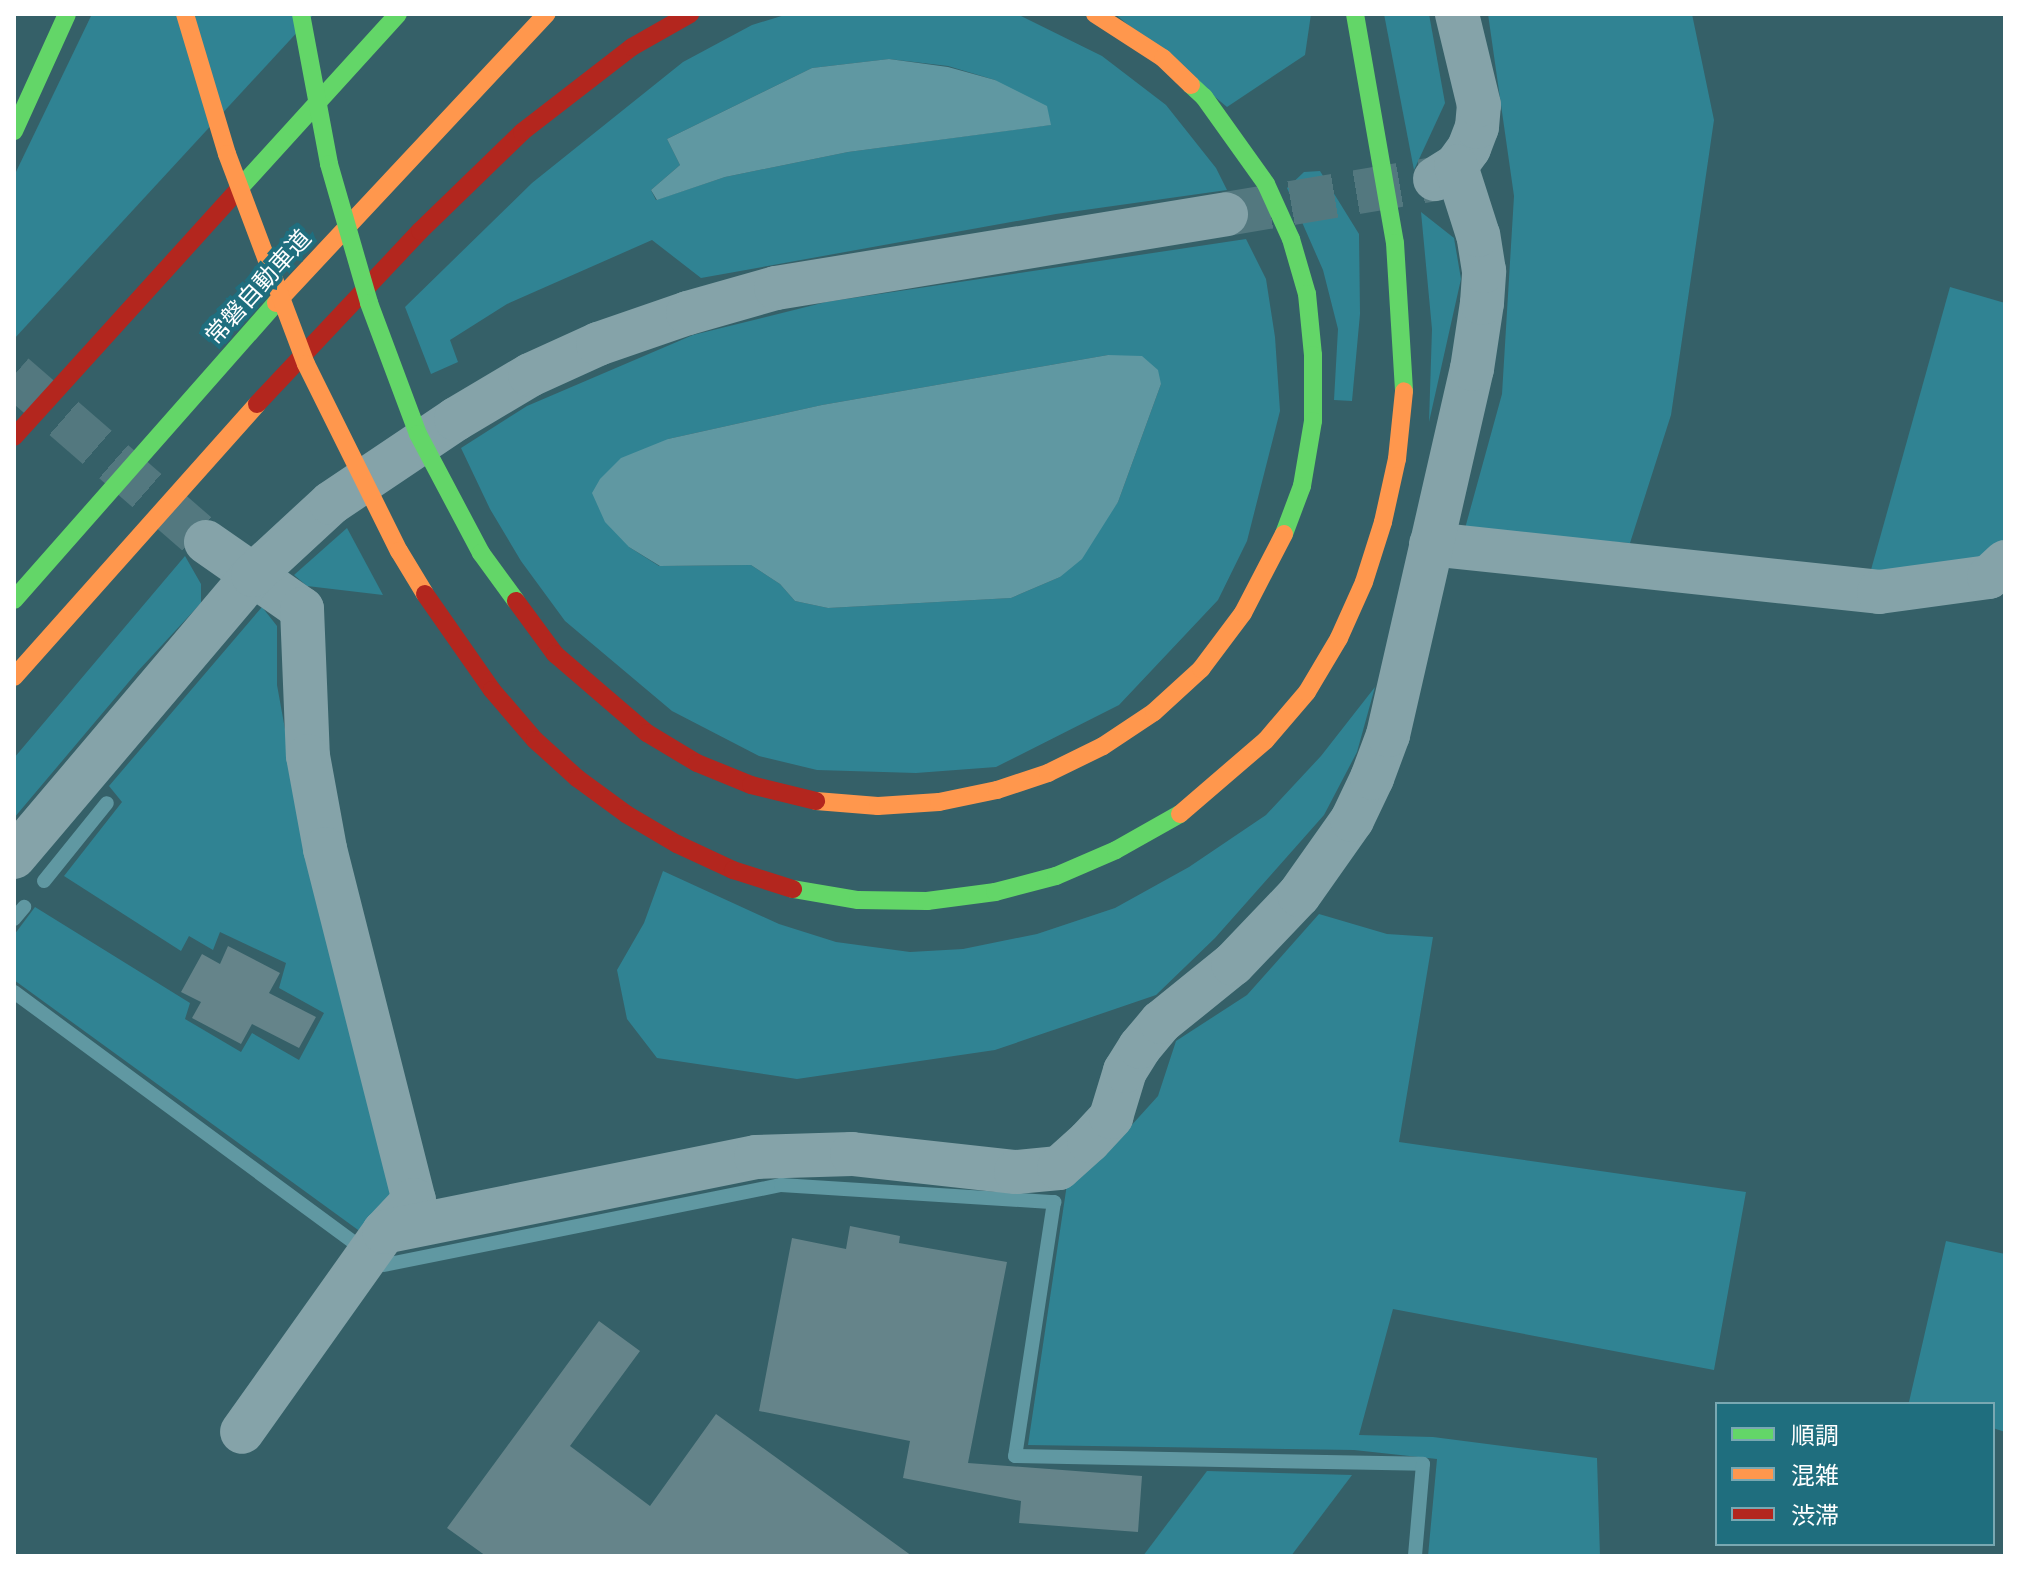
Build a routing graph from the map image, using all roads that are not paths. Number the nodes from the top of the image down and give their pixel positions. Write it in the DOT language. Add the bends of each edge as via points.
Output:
graph roads {
  1 [pos="67,14"];
  2 [pos="185,14"];
  3 [pos="301,14"];
  4 [pos="398,14"];
  5 [pos="546,14"];
  6 [pos="690,14"];
  7 [pos="1095,14"];
  8 [pos="1355,14"];
  9 [pos="1457,14"];
  10 [pos="14,131"];
  11 [pos="1226,214"];
  12 [pos="14,437"];
  13 [pos="206,542"];
  14 [pos="1431,544"];
  15 [pos="2005,562"];
  16 [pos="253,575"];
  17 [pos="14,600"];
  18 [pos="14,677"];
  19 [pos="14,857"];
  20 [pos="384,1232"];
  21 [pos="242,1432"];
  1 -- 10 [label="highway"];
  2 -- 8 [label="highway, bridge" via="227,154 306,364 399,551 500,700 577,778 677,844 793,889 858,900 927,901 995,892 1056,876 1172,820 1232,772 1307,692 1339,638 1383,522 1404,390 1395,243"];
  3 -- 7 [label="highway, bridge" via="329,164 369,303 418,434 481,553 555,654 647,733 737,779 816,801 878,806 939,802 1048,773 1103,746 1154,712 1209,657 1243,613 1302,486 1313,421 1313,355 1307,294 1291,239 1266,184 1204,97 1163,58"];
  4 -- 12 [label="highway"];
  5 -- 17 [label="highway, 常磐自動車道" via="314,260"];
  6 -- 18 [label="highway" via="576,88 522,132 420,231"];
  9 -- 14 [label="street" via="1479,105 1469,148 1446,172 1478,235 1484,271 1472,369"];
  11 -- 16 [label="street" via="776,288 598,344 530,375 443,427 331,503"];
  13 -- 16 [label="street"];
  14 -- 15 [label="street" via="1879,592 1989,577"];
  14 -- 20 [label="street" via="1388,735 1352,820 1299,895 1233,964 1161,1022 1125,1071 1111,1117 1059,1168 1016,1172 852,1154 756,1157"];
  16 -- 19 [label="street"];
  16 -- 20 [label="street" via="302,609 308,756 325,849 414,1200"];
  20 -- 21 [label="street"];
}
